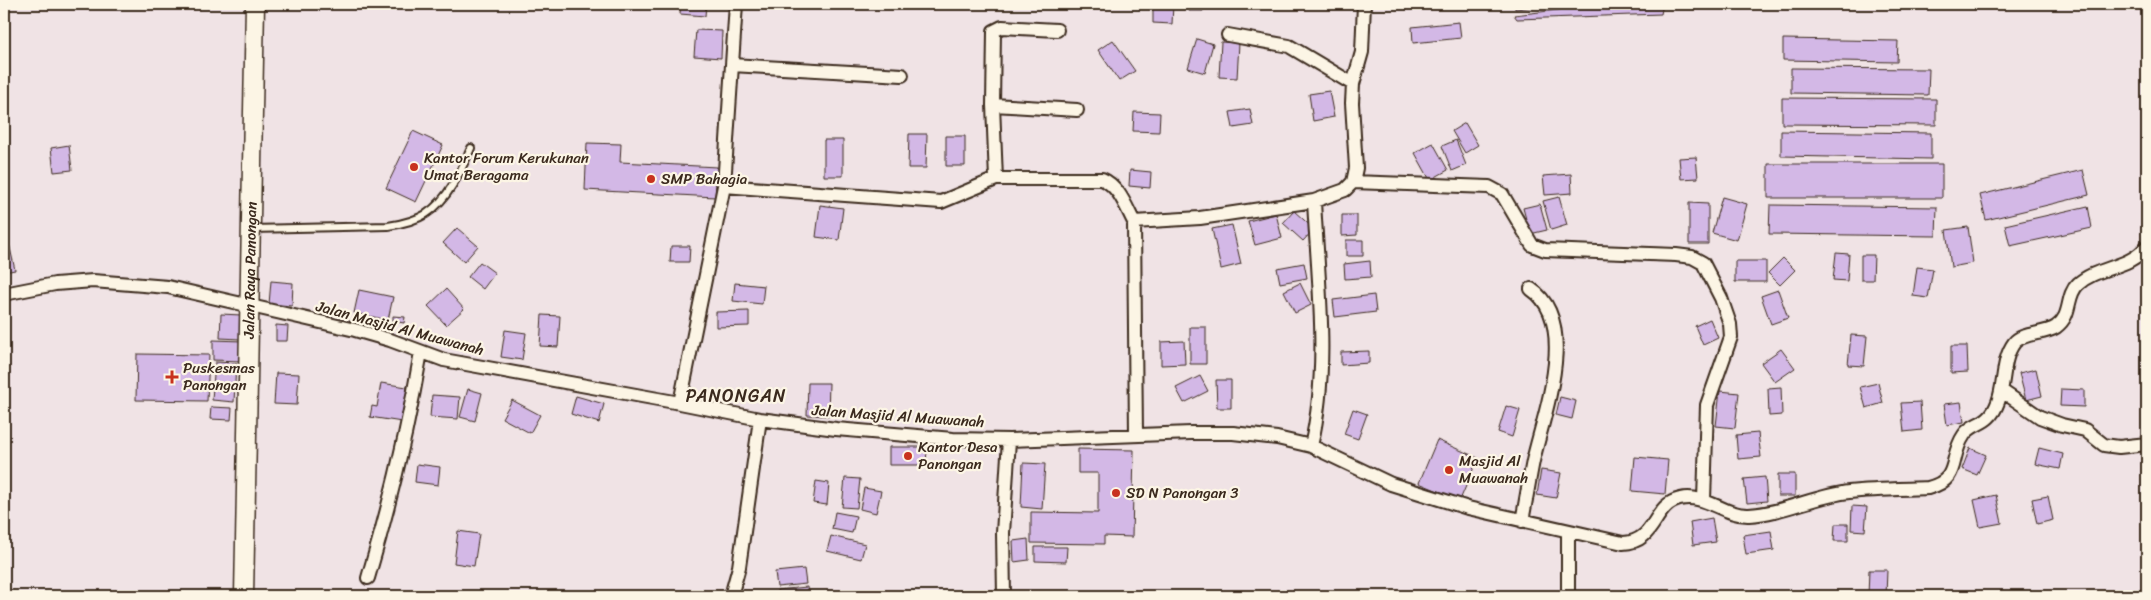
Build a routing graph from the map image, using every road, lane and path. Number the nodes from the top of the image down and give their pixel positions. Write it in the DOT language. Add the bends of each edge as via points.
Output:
graph roads {
  1 [pos="255,4"];
  2 [pos="736,4"];
  3 [pos="1364,4"];
  4 [pos="1058,30"];
  5 [pos="1228,35"];
  6 [pos="732,65"];
  7 [pos="902,76"];
  8 [pos="1353,84"];
  9 [pos="993,105"];
  10 [pos="1077,110"];
  11 [pos="471,148"];
  12 [pos="996,179"];
  13 [pos="1353,182"];
  14 [pos="724,186"];
  15 [pos="1314,201"];
  16 [pos="1134,222"];
  17 [pos="250,229"];
  18 [pos="2147,246"];
  19 [pos="1532,289"];
  20 [pos="4,294"];
  21 [pos="248,306"];
  22 [pos="421,352"];
  23 [pos="2002,391"];
  24 [pos="680,403"];
  25 [pos="760,419"];
  26 [pos="1136,434"];
  27 [pos="1009,440"];
  28 [pos="2147,444"];
  29 [pos="1311,446"];
  30 [pos="1704,500"];
  31 [pos="1522,521"];
  32 [pos="1568,531"];
  33 [pos="368,578"];
  34 [pos="244,596"];
  35 [pos="731,596"];
  36 [pos="1004,596"];
  37 [pos="1568,596"];
  1 -- 17 [label="main road, Jalan Raya Panongan"];
  2 -- 6 [label="street"];
  3 -- 8 [label="street" via="1362,52"];
  4 -- 9 [label="street" via="1002,27 994,31"];
  5 -- 8 [label="street" via="1289,46"];
  6 -- 7 [label="street"];
  6 -- 14 [label="street"];
  8 -- 13 [label="street" via="1356,168"];
  9 -- 10 [label="street"];
  9 -- 12 [label="street"];
  11 -- 17 [label="lane" via="460,173 441,201 426,214 407,222 388,226"];
  12 -- 14 [label="street" via="941,202"];
  12 -- 16 [label="street" via="1102,179 1120,196"];
  13 -- 15 [label="street" via="1345,190"];
  13 -- 30 [label="street" via="1489,187 1502,194 1532,245 1545,250 1684,256 1703,263 1730,324 1730,337 1706,406"];
  14 -- 24 [label="street"];
  15 -- 16 [label="street" via="1200,218"];
  15 -- 29 [label="street" via="1322,371 1318,417"];
  16 -- 26 [label="street"];
  17 -- 21 [label="main road, Jalan Raya Panongan"];
  18 -- 23 [label="street" via="2135,258 2091,276 2076,286 2068,312 2058,326 2016,340 2010,351"];
  19 -- 31 [label="street" via="1541,295 1551,318 1555,336 1554,380 1533,461"];
  20 -- 21 [label="street, Jalan Masjid Al Muawanah" via="55,284 93,281 168,287"];
  21 -- 22 [label="street, Jalan Masjid Al Muawanah" via="355,330"];
  21 -- 34 [label="main road, Jalan Raya Panongan"];
  22 -- 24 [label="street, Jalan Masjid Al Muawanah" via="444,360"];
  22 -- 33 [label="street" via="409,423"];
  23 -- 28 [label="street" via="2040,417 2085,430 2104,445"];
  23 -- 30 [label="street" via="1991,416 1965,433 1957,447 1950,474 1939,485 1848,492 1754,514 1731,513"];
  24 -- 25 [label="street, Jalan Masjid Al Muawanah"];
  25 -- 27 [label="street, Jalan Masjid Al Muawanah" via="953,439"];
  25 -- 35 [label="street" via="739,567"];
  26 -- 27 [label="street, Jalan Masjid Al Muawanah"];
  26 -- 29 [label="street, Jalan Masjid Al Muawanah" via="1233,433"];
  27 -- 36 [label="street" via="1003,533"];
  29 -- 31 [label="street, Jalan Masjid Al Muawanah" via="1391,484"];
  30 -- 32 [label="street, Jalan Masjid Al Muawanah" via="1687,498 1672,502 1649,532 1633,543"];
  31 -- 32 [label="street, Jalan Masjid Al Muawanah"];
  32 -- 37 [label="street"];
}
